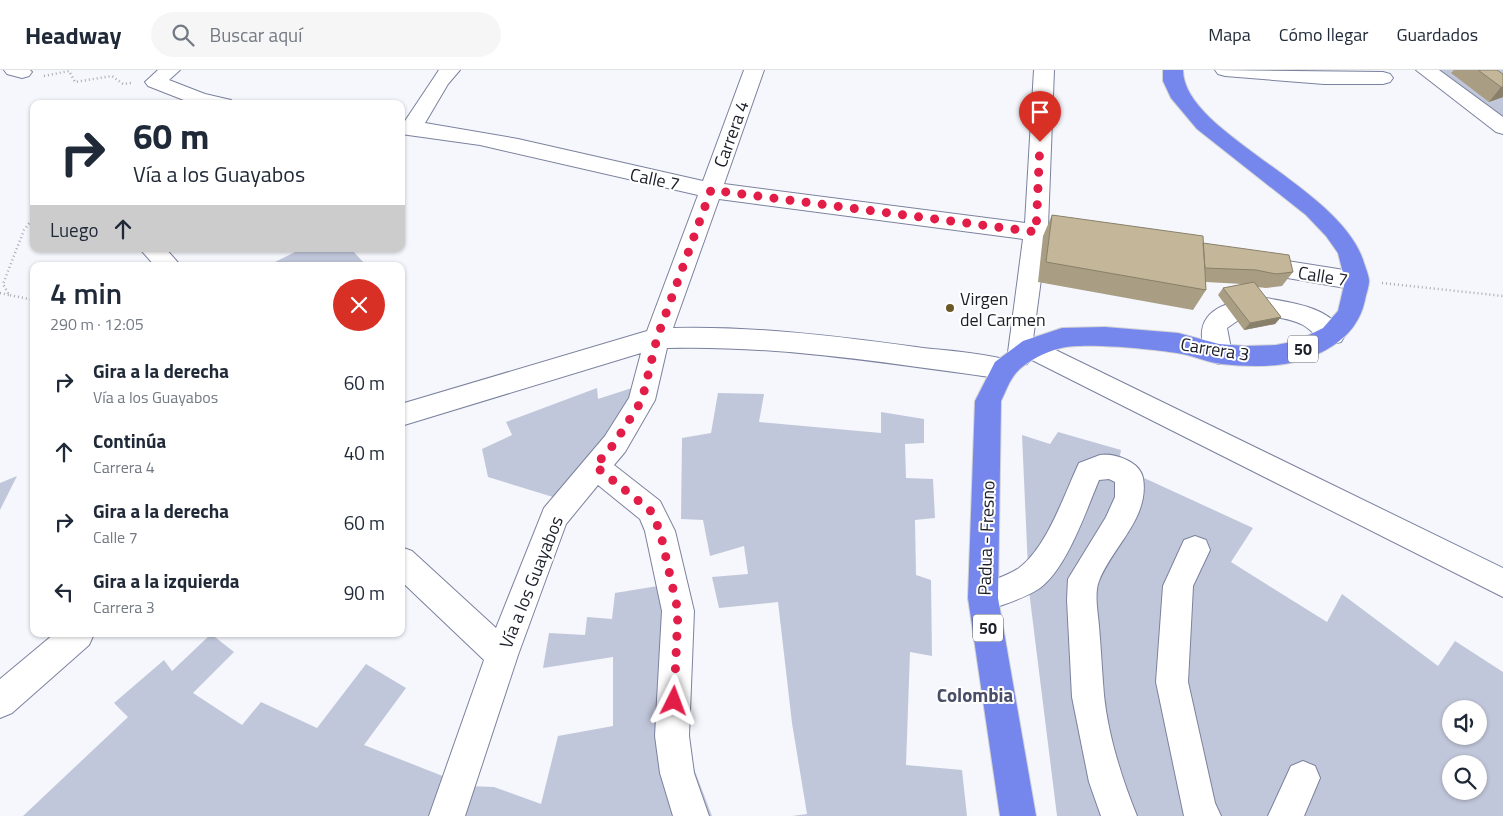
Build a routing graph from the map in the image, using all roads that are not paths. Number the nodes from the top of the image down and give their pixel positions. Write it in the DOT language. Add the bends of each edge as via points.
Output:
graph roads {
  1 [pos="450,70"];
  2 [pos="754,70"];
  3 [pos="1044,70"];
  4 [pos="1173,70"];
  5 [pos="1225,70"];
  6 [pos="1426,70"];
  7 [pos="1382,78"];
  8 [pos="165,80"];
  9 [pos="196,100"];
  10 [pos="407,127"];
  11 [pos="1503,127"];
  12 [pos="711,190"];
  13 [pos="1036,232"];
  14 [pos="1104,242"];
  15 [pos="155,252"];
  16 [pos="165,262"];
  17 [pos="1231,262"];
  18 [pos="1357,281"];
  19 [pos="1261,306"];
  20 [pos="1231,312"];
  21 [pos="1332,335"];
  22 [pos="657,338"];
  23 [pos="1219,354"];
  24 [pos="1018,358"];
  25 [pos="405,415"];
  26 [pos="595,466"];
  27 [pos="1194,550"];
  28 [pos="405,565"];
  29 [pos="1503,583"];
  30 [pos="983,598"];
  31 [pos="75,637"];
  32 [pos="502,654"];
  33 [pos="0,701"];
  34 [pos="1303,778"];
  35 [pos="447,816"];
  36 [pos="691,816"];
  37 [pos="1018,816"];
  38 [pos="1119,816"];
  39 [pos="1203,816"];
  40 [pos="1286,816"];
  1 -- 10 [label="street"];
  2 -- 12 [label="street, Carrera 4"];
  3 -- 13 [label="street"];
  4 -- 18 [label="highway, Carrera 3 / 50" via="1173,81 1181,98 1204,124 1314,210 1334,230 1349,252"];
  5 -- 7 [label="street" via="1324,78"];
  6 -- 11 [label="street"];
  8 -- 9 [label="street"];
  10 -- 12 [label="street, Calle 7" via="492,139 582,163"];
  12 -- 13 [label="street, Calle 7"];
  12 -- 22 [label="street, Carrera 4"];
  13 -- 14 [label="street, Calle 7"];
  13 -- 24 [label="street"];
  15 -- 16 [label="street"];
  17 -- 18 [label="street, Calle 7"];
  18 -- 21 [label="highway, Carrera 3 / 50" via="1350,314"];
  19 -- 21 [label="street" via="1310,317"];
  20 -- 23 [label="street" via="1214,324"];
  21 -- 23 [label="highway, Carrera 3 / 50" via="1302,350 1276,355"];
  22 -- 24 [label="street" via="708,337 878,352"];
  22 -- 25 [label="street"];
  22 -- 26 [label="street, Vía a los Guayabos" via="642,400 614,444"];
  23 -- 24 [label="highway, Carrera 3 / 50" via="1178,343 1105,337 1062,338"];
  24 -- 29 [label="street"];
  24 -- 30 [label="highway, Padua - Fresno / 50" via="988,401"];
  26 -- 32 [label="street, Vía a los Guayabos" via="554,517"];
  26 -- 36 [label="street" via="650,510 660,531 678,611 672,736 677,773"];
  27 -- 39 [label="street" via="1178,586 1172,682 1199,810"];
  28 -- 32 [label="street"];
  30 -- 37 [label="highway, Padua - Fresno / 50"];
  30 -- 38 [label="street" via="1029,578 1040,568 1089,472 1099,466 1110,466 1129,477 1129,497 1118,524 1083,579 1082,600 1088,697 1106,782"];
  31 -- 33 [label="street"];
  32 -- 35 [label="street, Vía a los Guayabos"];
  34 -- 40 [label="street"];
}
